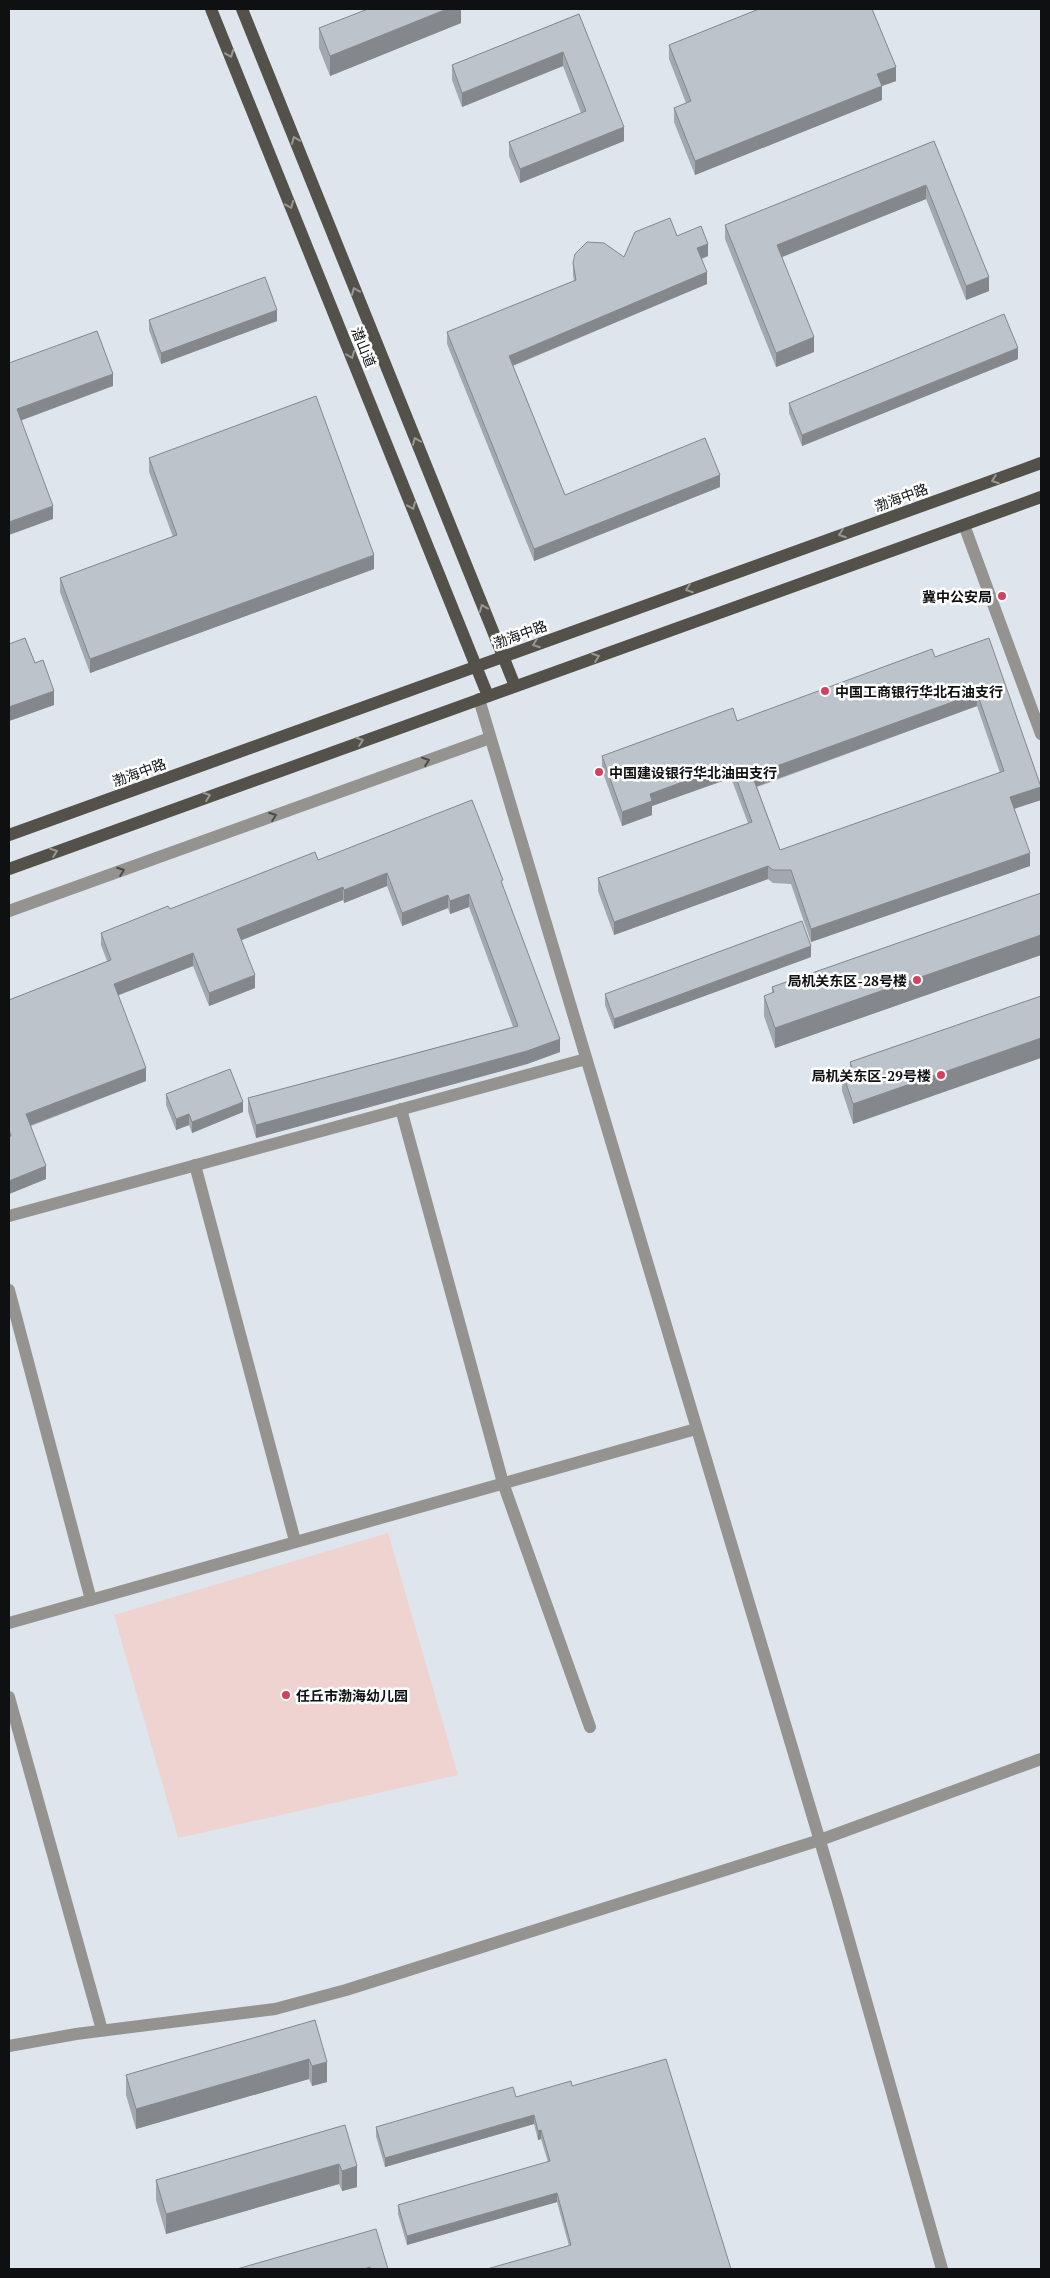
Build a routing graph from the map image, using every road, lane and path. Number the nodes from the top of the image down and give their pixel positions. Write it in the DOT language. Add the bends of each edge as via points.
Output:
graph roads {
  1 [pos="212,9"];
  2 [pos="242,9"];
  3 [pos="1041,463"];
  4 [pos="1041,498"];
  5 [pos="964,525"];
  6 [pos="503,656"];
  7 [pos="476,666"];
  8 [pos="515,686"];
  9 [pos="483,697"];
  10 [pos="1041,734"];
  11 [pos="490,738"];
  12 [pos="9,835"];
  13 [pos="9,869"];
  14 [pos="9,911"];
  15 [pos="586,1059"];
  16 [pos="401,1109"];
  17 [pos="195,1166"];
  18 [pos="9,1216"];
  19 [pos="9,1290"];
  20 [pos="696,1428"];
  21 [pos="503,1482"];
  22 [pos="295,1541"];
  23 [pos="91,1600"];
  24 [pos="9,1623"];
  25 [pos="9,1697"];
  26 [pos="590,1727"];
  27 [pos="1041,1759"];
  28 [pos="820,1840"];
  29 [pos="102,2030"];
  30 [pos="9,2046"];
  31 [pos="942,2269"];
  1 -- 7 [label="main road, 潜山道, one-way"];
  6 -- 2 [label="main road, 潜山道, one-way"];
  3 -- 6 [label="main road, 渤海中路, one-way"];
  4 -- 5 [label="main road"];
  8 -- 5 [label="main road, one-way"];
  5 -- 10 [label="street"];
  6 -- 7 [label="main road, 渤海中路"];
  6 -- 8 [label="main road, 潜山道"];
  7 -- 9 [label="main road, 潜山道"];
  7 -- 12 [label="main road, 渤海中路"];
  8 -- 9 [label="main road"];
  9 -- 11 [label="street"];
  13 -- 9 [label="main road, one-way"];
  14 -- 11 [label="street, one-way"];
  11 -- 15 [label="street"];
  15 -- 16 [label="street"];
  15 -- 20 [label="street"];
  16 -- 17 [label="street"];
  16 -- 21 [label="street"];
  17 -- 18 [label="street"];
  17 -- 22 [label="street"];
  19 -- 23 [label="street"];
  20 -- 21 [label="street"];
  20 -- 28 [label="street"];
  21 -- 22 [label="street"];
  21 -- 26 [label="street"];
  22 -- 23 [label="street"];
  23 -- 24 [label="street"];
  25 -- 29 [label="street"];
  27 -- 28 [label="street"];
  28 -- 29 [label="street" via="346,1990 275,2009"];
  28 -- 31 [label="street"];
  29 -- 30 [label="street"];
}
